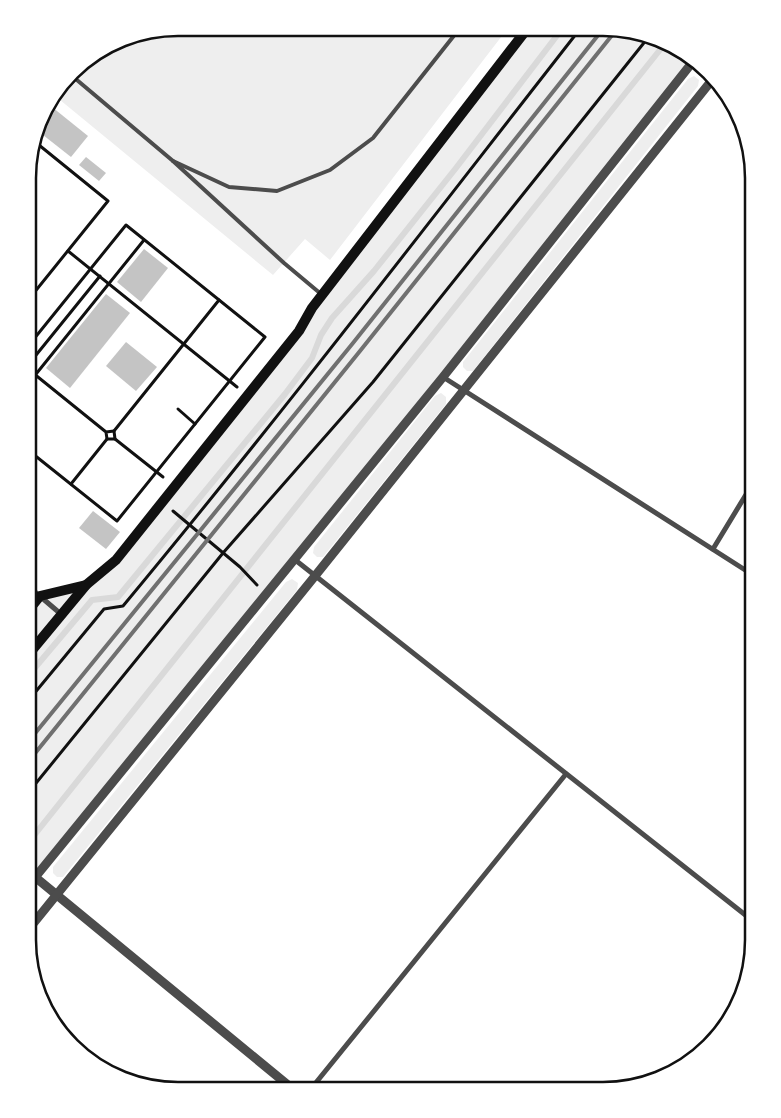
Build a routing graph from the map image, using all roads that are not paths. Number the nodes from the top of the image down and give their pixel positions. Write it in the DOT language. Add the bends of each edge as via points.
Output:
graph roads {
  1 [pos="454,36"];
  2 [pos="521,36"];
  3 [pos="689,66"];
  4 [pos="76,80"];
  5 [pos="709,84"];
  6 [pos="173,161"];
  7 [pos="322,295"];
  8 [pos="444,376"];
  9 [pos="464,389"];
  10 [pos="745,497"];
  11 [pos="713,549"];
  12 [pos="294,559"];
  13 [pos="744,569"];
  14 [pos="315,576"];
  15 [pos="86,585"];
  16 [pos="36,593"];
  17 [pos="40,596"];
  18 [pos="36,601"];
  19 [pos="62,614"];
  20 [pos="36,645"];
  21 [pos="566,774"];
  22 [pos="36,876"];
  23 [pos="36,878"];
  24 [pos="56,894"];
  25 [pos="744,915"];
  26 [pos="36,920"];
  27 [pos="284,1082"];
  28 [pos="316,1082"];
  1 -- 6 [label="lane" via="374,138 330,170 277,191 229,187"];
  2 -- 7 [label="main road"];
  3 -- 8 [label="street"];
  4 -- 6 [label="lane"];
  5 -- 9 [label="street"];
  6 -- 7 [label="lane"];
  7 -- 15 [label="main road" via="299,331 116,560"];
  8 -- 9 [label="street"];
  8 -- 12 [label="street"];
  9 -- 11 [label="street"];
  9 -- 14 [label="street"];
  10 -- 11 [label="street"];
  11 -- 13 [label="street"];
  12 -- 14 [label="street"];
  12 -- 22 [label="street"];
  14 -- 21 [label="street"];
  14 -- 24 [label="street"];
  15 -- 17 [label="main road"];
  15 -- 19 [label="main road"];
  16 -- 17 [label="street"];
  17 -- 18 [label="main road"];
  17 -- 19 [label="street"];
  19 -- 20 [label="main road"];
  21 -- 25 [label="street"];
  21 -- 28 [label="street"];
  23 -- 24 [label="street"];
  24 -- 26 [label="street"];
  24 -- 27 [label="street"];
}
